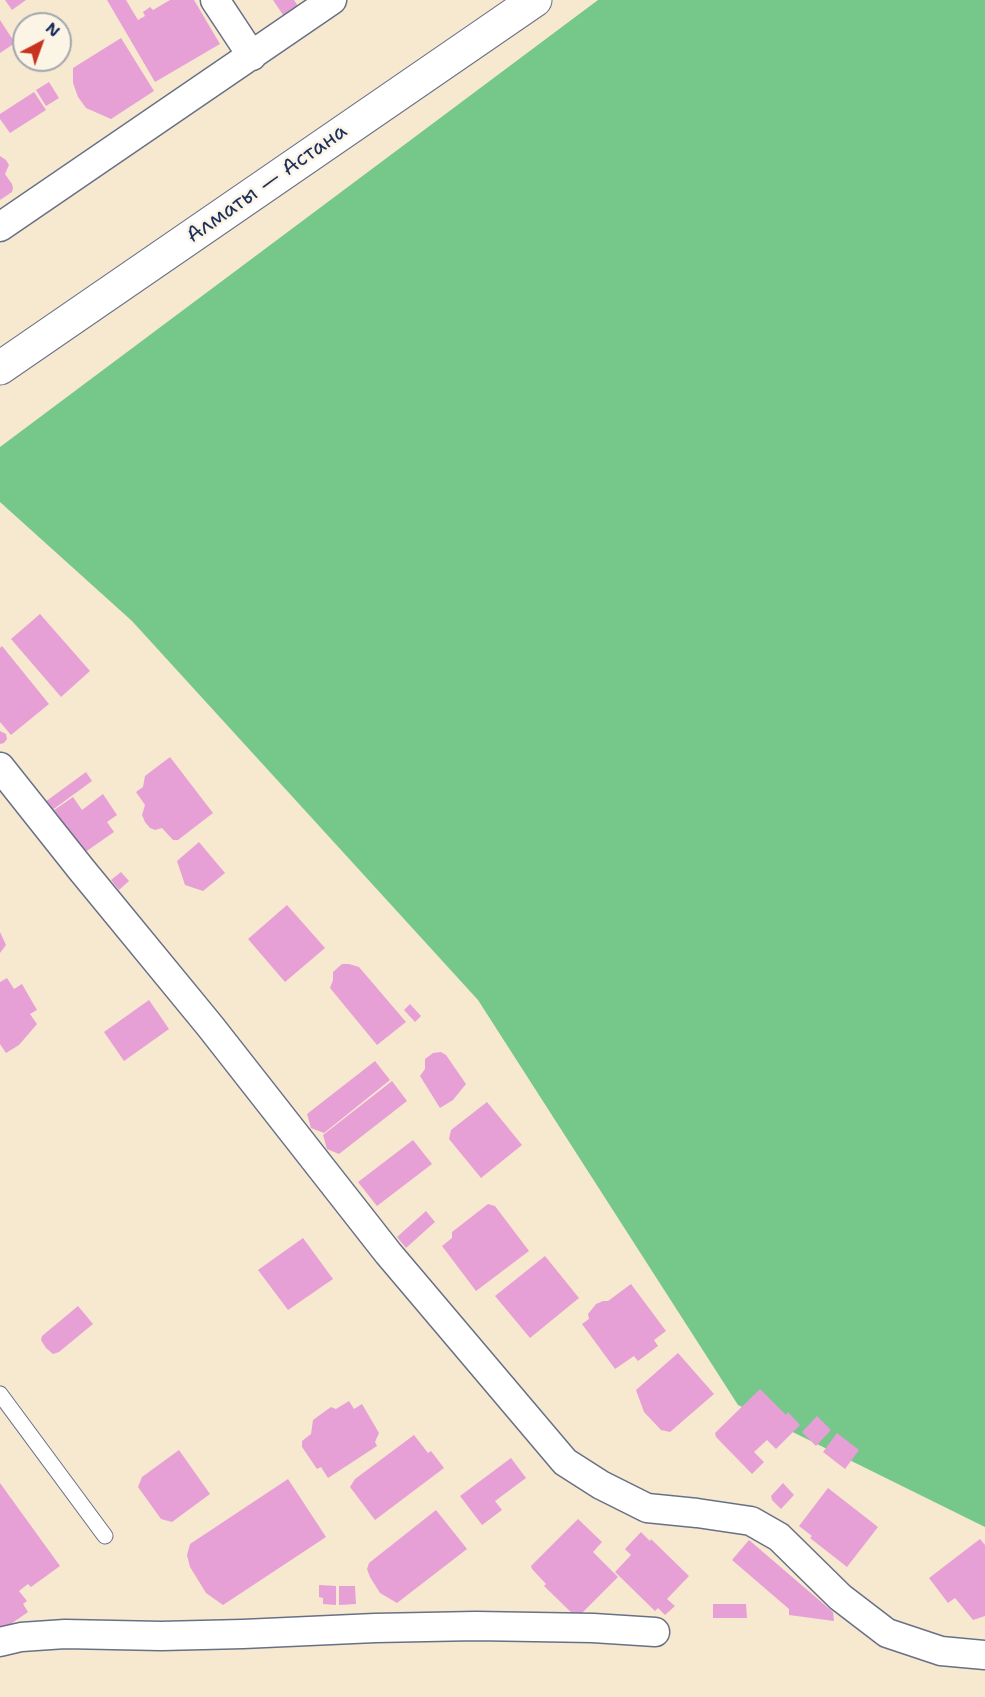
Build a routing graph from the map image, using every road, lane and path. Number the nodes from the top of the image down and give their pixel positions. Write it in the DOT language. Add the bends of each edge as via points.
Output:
graph roads {
  1 [pos="214,0"];
  2 [pos="332,0"];
  3 [pos="535,0"];
  4 [pos="252,56"];
  5 [pos="0,227"];
  6 [pos="0,368"];
  7 [pos="0,767"];
  8 [pos="0,1394"];
  9 [pos="105,1536"];
  10 [pos="655,1632"];
  11 [pos="0,1642"];
  12 [pos="985,1655"];
  1 -- 4 [label="street"];
  2 -- 4 [label="street"];
  3 -- 6 [label="highway, Алматы — Астана"];
  4 -- 5 [label="street"];
  7 -- 12 [label="street" via="388,1254 565,1462 647,1508 751,1521 779,1538 840,1597 887,1633 941,1651"];
  8 -- 9 [label="lane"];
  10 -- 11 [label="street" via="476,1626 173,1636 65,1634"];
}
